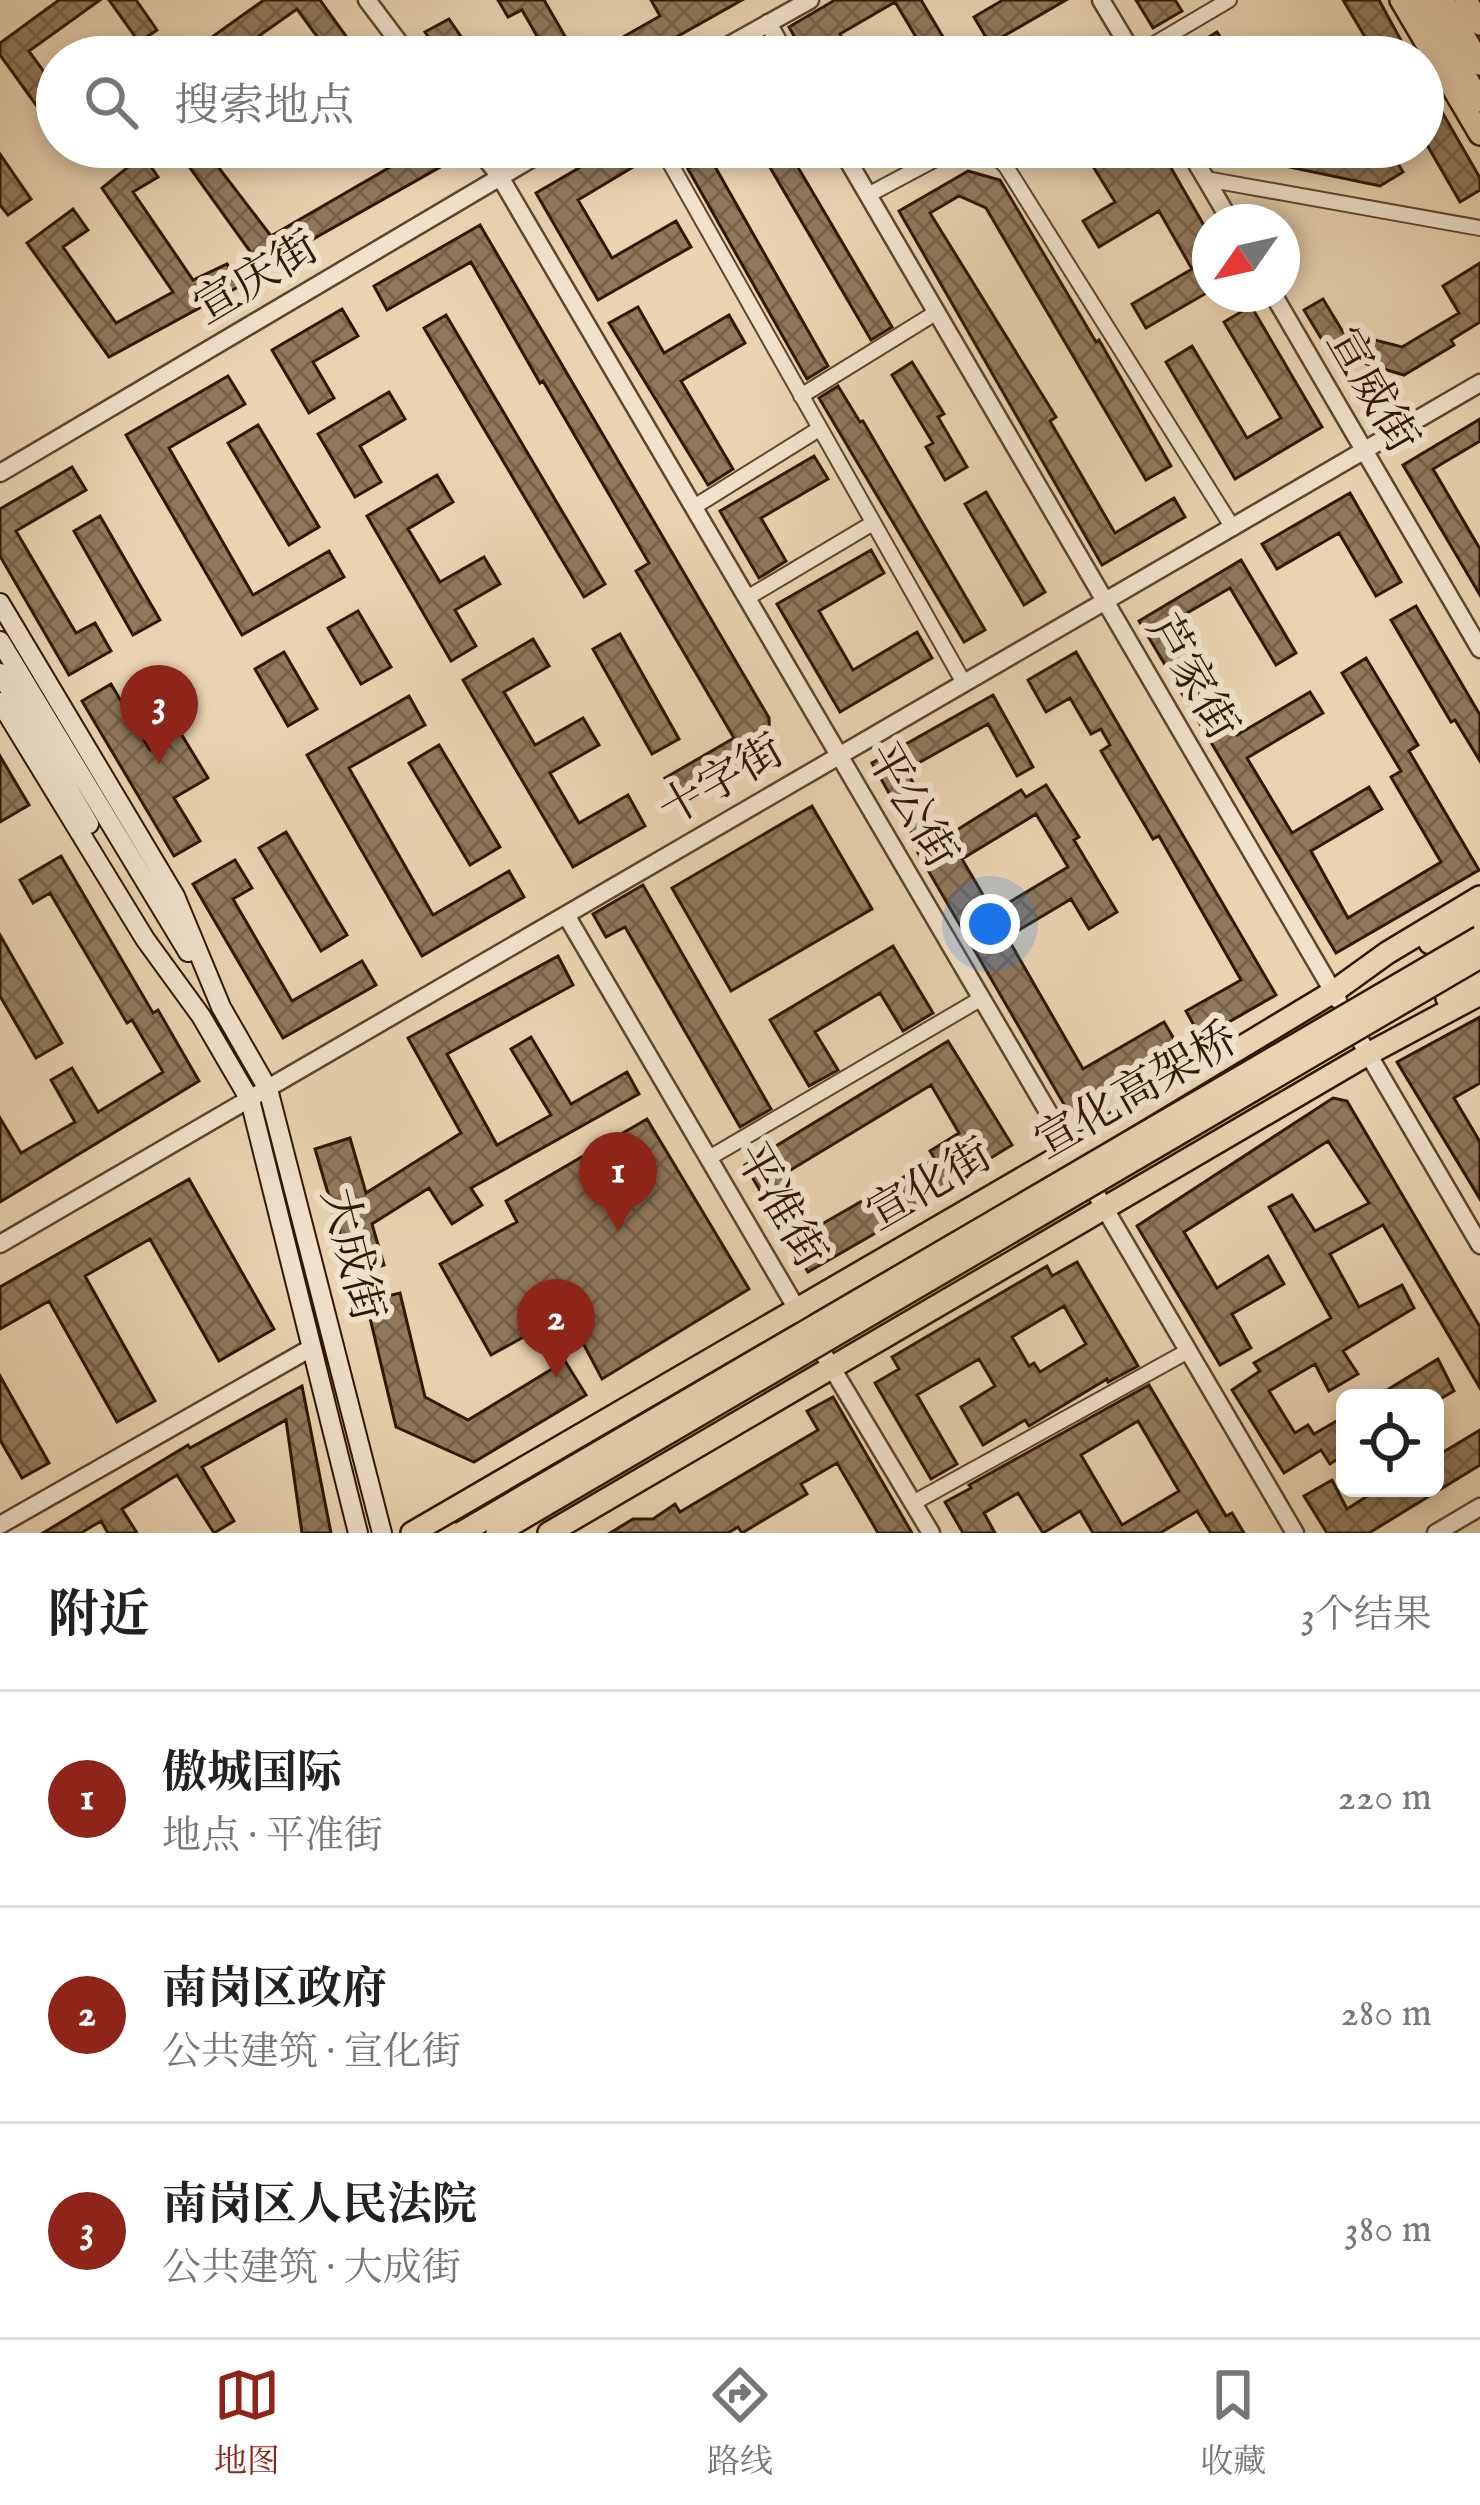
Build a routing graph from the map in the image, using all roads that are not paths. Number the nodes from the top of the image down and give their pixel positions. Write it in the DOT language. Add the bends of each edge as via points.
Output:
graph roads {
  1 [pos="367,0"];
  2 [pos="810,0"];
  3 [pos="1101,0"];
  4 [pos="1228,0"];
  5 [pos="1401,0"];
  6 [pos="1420,0"];
  7 [pos="1443,0"];
  8 [pos="1466,0"];
  9 [pos="768,23"];
  10 [pos="1480,24"];
  11 [pos="394,36"];
  12 [pos="745,36"];
  13 [pos="775,36"];
  14 [pos="1122,36"];
  15 [pos="1169,36"];
  16 [pos="1422,36"];
  17 [pos="1441,36"];
  18 [pos="1444,40"];
  19 [pos="1480,64"];
  20 [pos="1444,73"];
  21 [pos="1480,101"];
  22 [pos="1480,134"];
  23 [pos="493,168"];
  24 [pos="515,168"];
  25 [pos="673,168"];
  26 [pos="852,168"];
  27 [pos="919,168"];
  28 [pos="1007,168"];
  29 [pos="1199,168"];
  30 [pos="500,177"];
  31 [pos="1206,179"];
  32 [pos="868,195"];
  33 [pos="1221,204"];
  34 [pos="1480,228"];
  35 [pos="937,312"];
  36 [pos="1283,312"];
  37 [pos="1480,383"];
  38 [pos="801,397"];
  39 [pos="819,429"];
  40 [pos="1364,451"];
  41 [pos="0,473"];
  42 [pos="694,507"];
  43 [pos="873,523"];
  44 [pos="1233,528"];
  45 [pos="747,598"];
  46 [pos="1105,601"];
  47 [pos="0,603"];
  48 [pos="0,641"];
  49 [pos="1480,649"];
  50 [pos="0,673"];
  51 [pos="964,683"];
  52 [pos="0,702"];
  53 [pos="839,756"];
  54 [pos="566,915"];
  55 [pos="1479,917"];
  56 [pos="1480,957"];
  57 [pos="1480,976"];
  58 [pos="1333,992"];
  59 [pos="1480,994"];
  60 [pos="982,998"];
  61 [pos="221,1007"];
  62 [pos="201,1016"];
  63 [pos="1368,1054"];
  64 [pos="268,1089"];
  65 [pos="250,1100"];
  66 [pos="1071,1150"];
  67 [pos="709,1158"];
  68 [pos="1105,1208"];
  69 [pos="0,1244"];
  70 [pos="1480,1245"];
  71 [pos="796,1308"];
  72 [pos="311,1348"];
  73 [pos="1189,1351"];
  74 [pos="831,1367"];
  75 [pos="913,1504"];
  76 [pos="1480,1507"];
  77 [pos="0,1525"];
  78 [pos="358,1533"];
  79 [pos="382,1533"];
  80 [pos="412,1533"];
  81 [pos="461,1533"];
  82 [pos="497,1533"];
  83 [pos="550,1533"];
  84 [pos="931,1533"];
  85 [pos="1295,1533"];
  86 [pos="1436,1533"];
  1 -- 11 [label="street"];
  2 -- 9 [label="street"];
  3 -- 14 [label="street"];
  4 -- 15 [label="street"];
  5 -- 16 [label="main road"];
  6 -- 17 [label="main road"];
  7 -- 19 [label="main road"];
  8 -- 10 [label="main road"];
  9 -- 12 [label="street"];
  9 -- 13 [label="street"];
  18 -- 21 [label="main road"];
  20 -- 22 [label="main road"];
  23 -- 30 [label="street, 平公街"];
  24 -- 30 [label="street, 宣庆街"];
  25 -- 38 [label="street"];
  26 -- 32 [label="street, 芦家街"];
  27 -- 32 [label="street"];
  28 -- 44 [label="street"];
  29 -- 31 [label="street"];
  30 -- 41 [label="street, 宣庆街"];
  30 -- 42 [label="street, 平公街"];
  31 -- 33 [label="street"];
  31 -- 34 [label="street"];
  32 -- 35 [label="street, 芦家街"];
  35 -- 38 [label="street"];
  35 -- 46 [label="street, 芦家街"];
  36 -- 40 [label="street, 宣威街"];
  37 -- 40 [label="street, 十字街"];
  38 -- 39 [label="street"];
  39 -- 42 [label="street"];
  39 -- 43 [label="street"];
  40 -- 44 [label="street, 十字街"];
  40 -- 49 [label="street, 宣威街"];
  42 -- 45 [label="street, 平公街"];
  43 -- 45 [label="street"];
  43 -- 51 [label="street"];
  44 -- 46 [label="street, 十字街"];
  45 -- 53 [label="street, 平公街"];
  46 -- 51 [label="street, 十字街"];
  46 -- 58 [label="street, 芦家街"];
  47 -- 61 [label="main road, 大成街" via="176,896"];
  48 -- 61 [label="main road, 大成街"];
  50 -- 62 [label="main road, 大成街"];
  51 -- 53 [label="street, 十字街"];
  52 -- 62 [label="main road, 大成街"];
  53 -- 54 [label="street, 十字街"];
  53 -- 60 [label="street, 平公街"];
  54 -- 64 [label="street, 十字街"];
  54 -- 67 [label="street, 平准街"];
  55 -- 58 [label="main road, 宣化街" via="1387,953"];
  55 -- 81 [label="main road, 宣化高架桥, bridge"];
  56 -- 82 [label="main road, 宣化高架桥, bridge"];
  57 -- 63 [label="main road"];
  58 -- 63 [label="street, 芦家街"];
  58 -- 66 [label="main road, 宣化街"];
  59 -- 63 [label="main road"];
  60 -- 66 [label="street, 平公街"];
  60 -- 67 [label="street"];
  61 -- 64 [label="main road, 大成街"];
  62 -- 65 [label="main road, 大成街"];
  63 -- 68 [label="main road"];
  63 -- 70 [label="street, 芦家街"];
  64 -- 65 [label="street, 十字街"];
  64 -- 79 [label="main road, 大成街"];
  65 -- 69 [label="street, 十字街"];
  65 -- 72 [label="main road, 大成街"];
  66 -- 68 [label="street, 平公街"];
  66 -- 71 [label="main road, 宣化街"];
  67 -- 71 [label="street, 平准街"];
  68 -- 73 [label="street, 平公街"];
  68 -- 74 [label="main road"];
  71 -- 74 [label="street, 平准街"];
  71 -- 80 [label="main road, 宣化街"];
  72 -- 77 [label="street"];
  72 -- 78 [label="main road, 大成街"];
  73 -- 75 [label="street"];
  73 -- 85 [label="street, 平公街"];
  74 -- 75 [label="street, 平准街"];
  74 -- 83 [label="main road"];
  75 -- 84 [label="street, 平准街"];
  76 -- 86 [label="street"];
}
